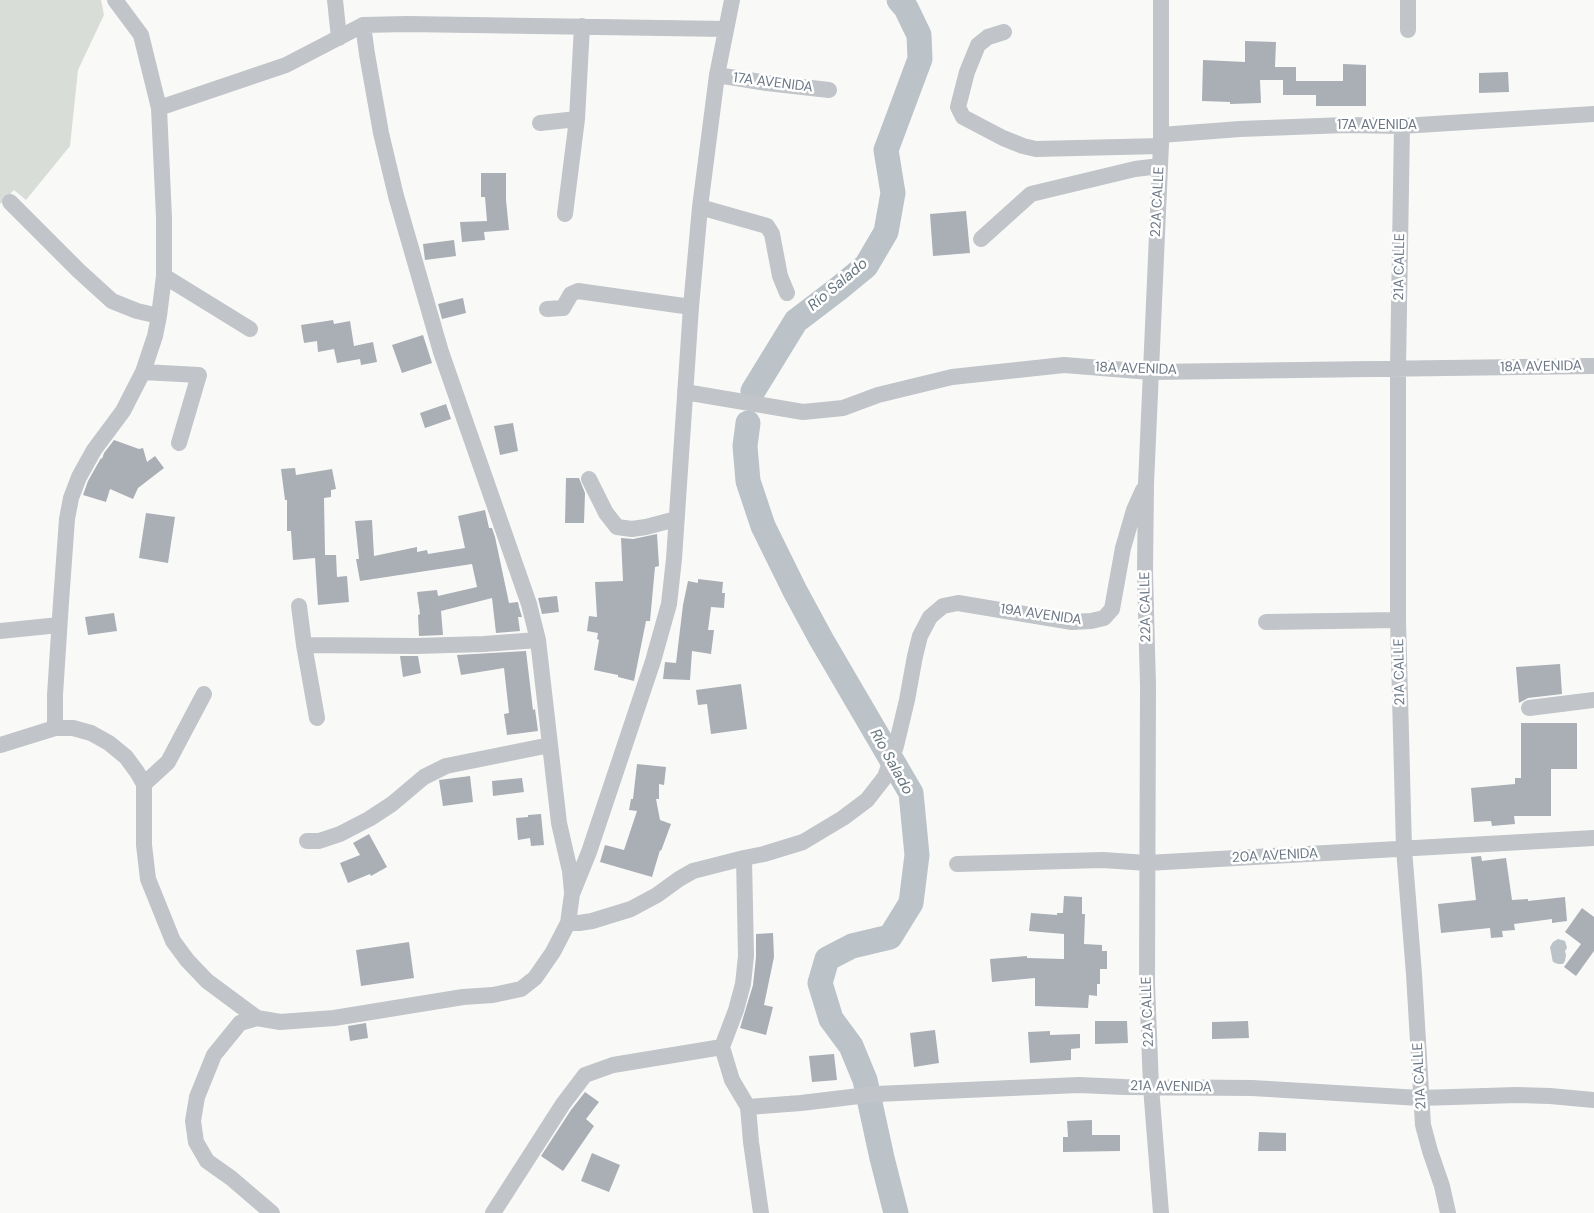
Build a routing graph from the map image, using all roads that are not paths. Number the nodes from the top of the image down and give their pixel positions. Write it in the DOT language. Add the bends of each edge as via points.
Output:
graph roads {
  1 [pos="115,0"];
  2 [pos="335,0"];
  3 [pos="732,0"];
  4 [pos="1161,0"];
  5 [pos="1408,0"];
  6 [pos="363,25"];
  7 [pos="582,26"];
  8 [pos="726,29"];
  9 [pos="1408,30"];
  10 [pos="1004,32"];
  11 [pos="339,38"];
  12 [pos="717,75"];
  13 [pos="830,90"];
  14 [pos="159,108"];
  15 [pos="1594,114"];
  16 [pos="577,119"];
  17 [pos="540,123"];
  18 [pos="1402,126"];
  19 [pos="1161,140"];
  20 [pos="1160,166"];
  21 [pos="10,202"];
  22 [pos="700,207"];
  23 [pos="565,214"];
  24 [pos="981,238"];
  25 [pos="164,276"];
  26 [pos="787,293"];
  27 [pos="691,307"];
  28 [pos="547,309"];
  29 [pos="160,316"];
  30 [pos="250,330"];
  31 [pos="1594,366"];
  32 [pos="1398,368"];
  33 [pos="144,372"];
  34 [pos="1150,372"];
  35 [pos="685,392"];
  36 [pos="179,443"];
  37 [pos="589,479"];
  38 [pos="1146,484"];
  39 [pos="676,519"];
  40 [pos="299,606"];
  41 [pos="1398,620"];
  42 [pos="1266,622"];
  43 [pos="59,625"];
  44 [pos="0,631"];
  45 [pos="538,640"];
  46 [pos="304,645"];
  47 [pos="204,694"];
  48 [pos="1594,700"];
  49 [pos="1529,708"];
  50 [pos="317,718"];
  51 [pos="55,728"];
  52 [pos="0,745"];
  53 [pos="550,745"];
  54 [pos="144,784"];
  55 [pos="1594,838"];
  56 [pos="307,841"];
  57 [pos="1404,849"];
  58 [pos="744,858"];
  59 [pos="586,859"];
  60 [pos="568,862"];
  61 [pos="1147,863"];
  62 [pos="956,864"];
  63 [pos="572,894"];
  64 [pos="568,923"];
  65 [pos="257,1018"];
  66 [pos="722,1047"];
  67 [pos="1151,1087"];
  68 [pos="1420,1098"];
  69 [pos="1594,1100"];
  70 [pos="748,1107"];
  71 [pos="272,1213"];
  72 [pos="493,1213"];
  73 [pos="761,1213"];
  74 [pos="1161,1213"];
  75 [pos="1448,1213"];
  1 -- 14 [label="street" via="141,35"];
  2 -- 11 [label="street"];
  3 -- 8 [label="street"];
  4 -- 19 [label="street, 22A CALLE"];
  5 -- 9 [label="street"];
  6 -- 7 [label="street"];
  6 -- 11 [label="street"];
  6 -- 45 [label="street" via="380,133 396,196 441,352 529,604"];
  7 -- 8 [label="street"];
  7 -- 16 [label="street"];
  8 -- 12 [label="street"];
  10 -- 19 [label="street, 17A AVENIDA" via="988,37 978,45 958,107 963,117 1003,138 1036,149"];
  11 -- 14 [label="street" via="286,65"];
  12 -- 13 [label="street, 17A AVENIDA"];
  12 -- 22 [label="street"];
  14 -- 25 [label="street"];
  15 -- 18 [label="street, 17A AVENIDA"];
  16 -- 17 [label="street"];
  16 -- 23 [label="street"];
  18 -- 19 [label="street, 17A AVENIDA" via="1240,129"];
  18 -- 32 [label="street, 21A CALLE"];
  19 -- 20 [label="street, 22A CALLE"];
  20 -- 24 [label="street" via="1135,168 1031,194"];
  20 -- 34 [label="street, 22A CALLE"];
  21 -- 29 [label="street" via="112,301"];
  22 -- 26 [label="street" via="767,226 772,234 780,276"];
  22 -- 27 [label="street"];
  25 -- 29 [label="street"];
  25 -- 30 [label="street"];
  27 -- 28 [label="street" via="578,291 571,294 563,308"];
  27 -- 35 [label="street"];
  29 -- 33 [label="street"];
  31 -- 32 [label="street, 18A AVENIDA"];
  32 -- 34 [label="street, 18A AVENIDA"];
  32 -- 41 [label="street, 21A CALLE"];
  33 -- 36 [label="street" via="199,375"];
  33 -- 43 [label="street" via="123,411 94,450 71,498"];
  34 -- 35 [label="street, 18A AVENIDA" via="1064,365 952,377 878,395 842,408 803,412"];
  34 -- 38 [label="street, 22A CALLE"];
  35 -- 39 [label="street"];
  37 -- 39 [label="street" via="617,527 632,529"];
  38 -- 58 [label="street, 19A AVENIDA" via="1125,540 1112,609 1104,618 1072,622 958,603 943,606 930,617 920,636 896,746 885,777 867,800 803,842"];
  38 -- 61 [label="street, 22A CALLE"];
  39 -- 59 [label="street" via="669,604"];
  40 -- 46 [label="street"];
  41 -- 42 [label="street"];
  41 -- 57 [label="street, 21A CALLE"];
  43 -- 44 [label="street"];
  43 -- 51 [label="street"];
  45 -- 46 [label="street" via="455,645"];
  45 -- 53 [label="street"];
  46 -- 50 [label="street"];
  47 -- 54 [label="street" via="168,762"];
  48 -- 49 [label="street"];
  51 -- 52 [label="street"];
  51 -- 54 [label="street" via="73,728 109,743 126,757"];
  53 -- 56 [label="street" via="446,766 424,777 369,819 340,834"];
  53 -- 60 [label="street" via="559,822"];
  54 -- 65 [label="street" via="144,845 148,878 173,941 207,980"];
  55 -- 57 [label="street, 20A AVENIDA"];
  57 -- 61 [label="street, 20A AVENIDA"];
  57 -- 68 [label="street, 21A CALLE"];
  58 -- 64 [label="street" via="693,871 631,908 592,921"];
  58 -- 66 [label="street" via="746,956 743,984"];
  59 -- 60 [label="street" via="580,866"];
  59 -- 63 [label="street"];
  60 -- 63 [label="street"];
  61 -- 62 [label="street, 20A AVENIDA" via="1103,860"];
  61 -- 67 [label="street, 22A CALLE"];
  63 -- 64 [label="street"];
  64 -- 65 [label="street" via="536,978 521,989 334,1018 280,1022"];
  65 -- 71 [label="street" via="240,1023 214,1056 197,1097 193,1121 196,1142 207,1161"];
  66 -- 70 [label="street" via="732,1080"];
  66 -- 72 [label="street" via="613,1065 585,1075"];
  67 -- 68 [label="street, 21A AVENIDA" via="1252,1088"];
  67 -- 70 [label="street, 21A AVENIDA" via="1079,1085 870,1095"];
  67 -- 74 [label="street, 22A CALLE"];
  68 -- 69 [label="street, 21A AVENIDA" via="1516,1095"];
  68 -- 75 [label="street, 21A CALLE" via="1422,1125"];
  70 -- 73 [label="street"];
}
